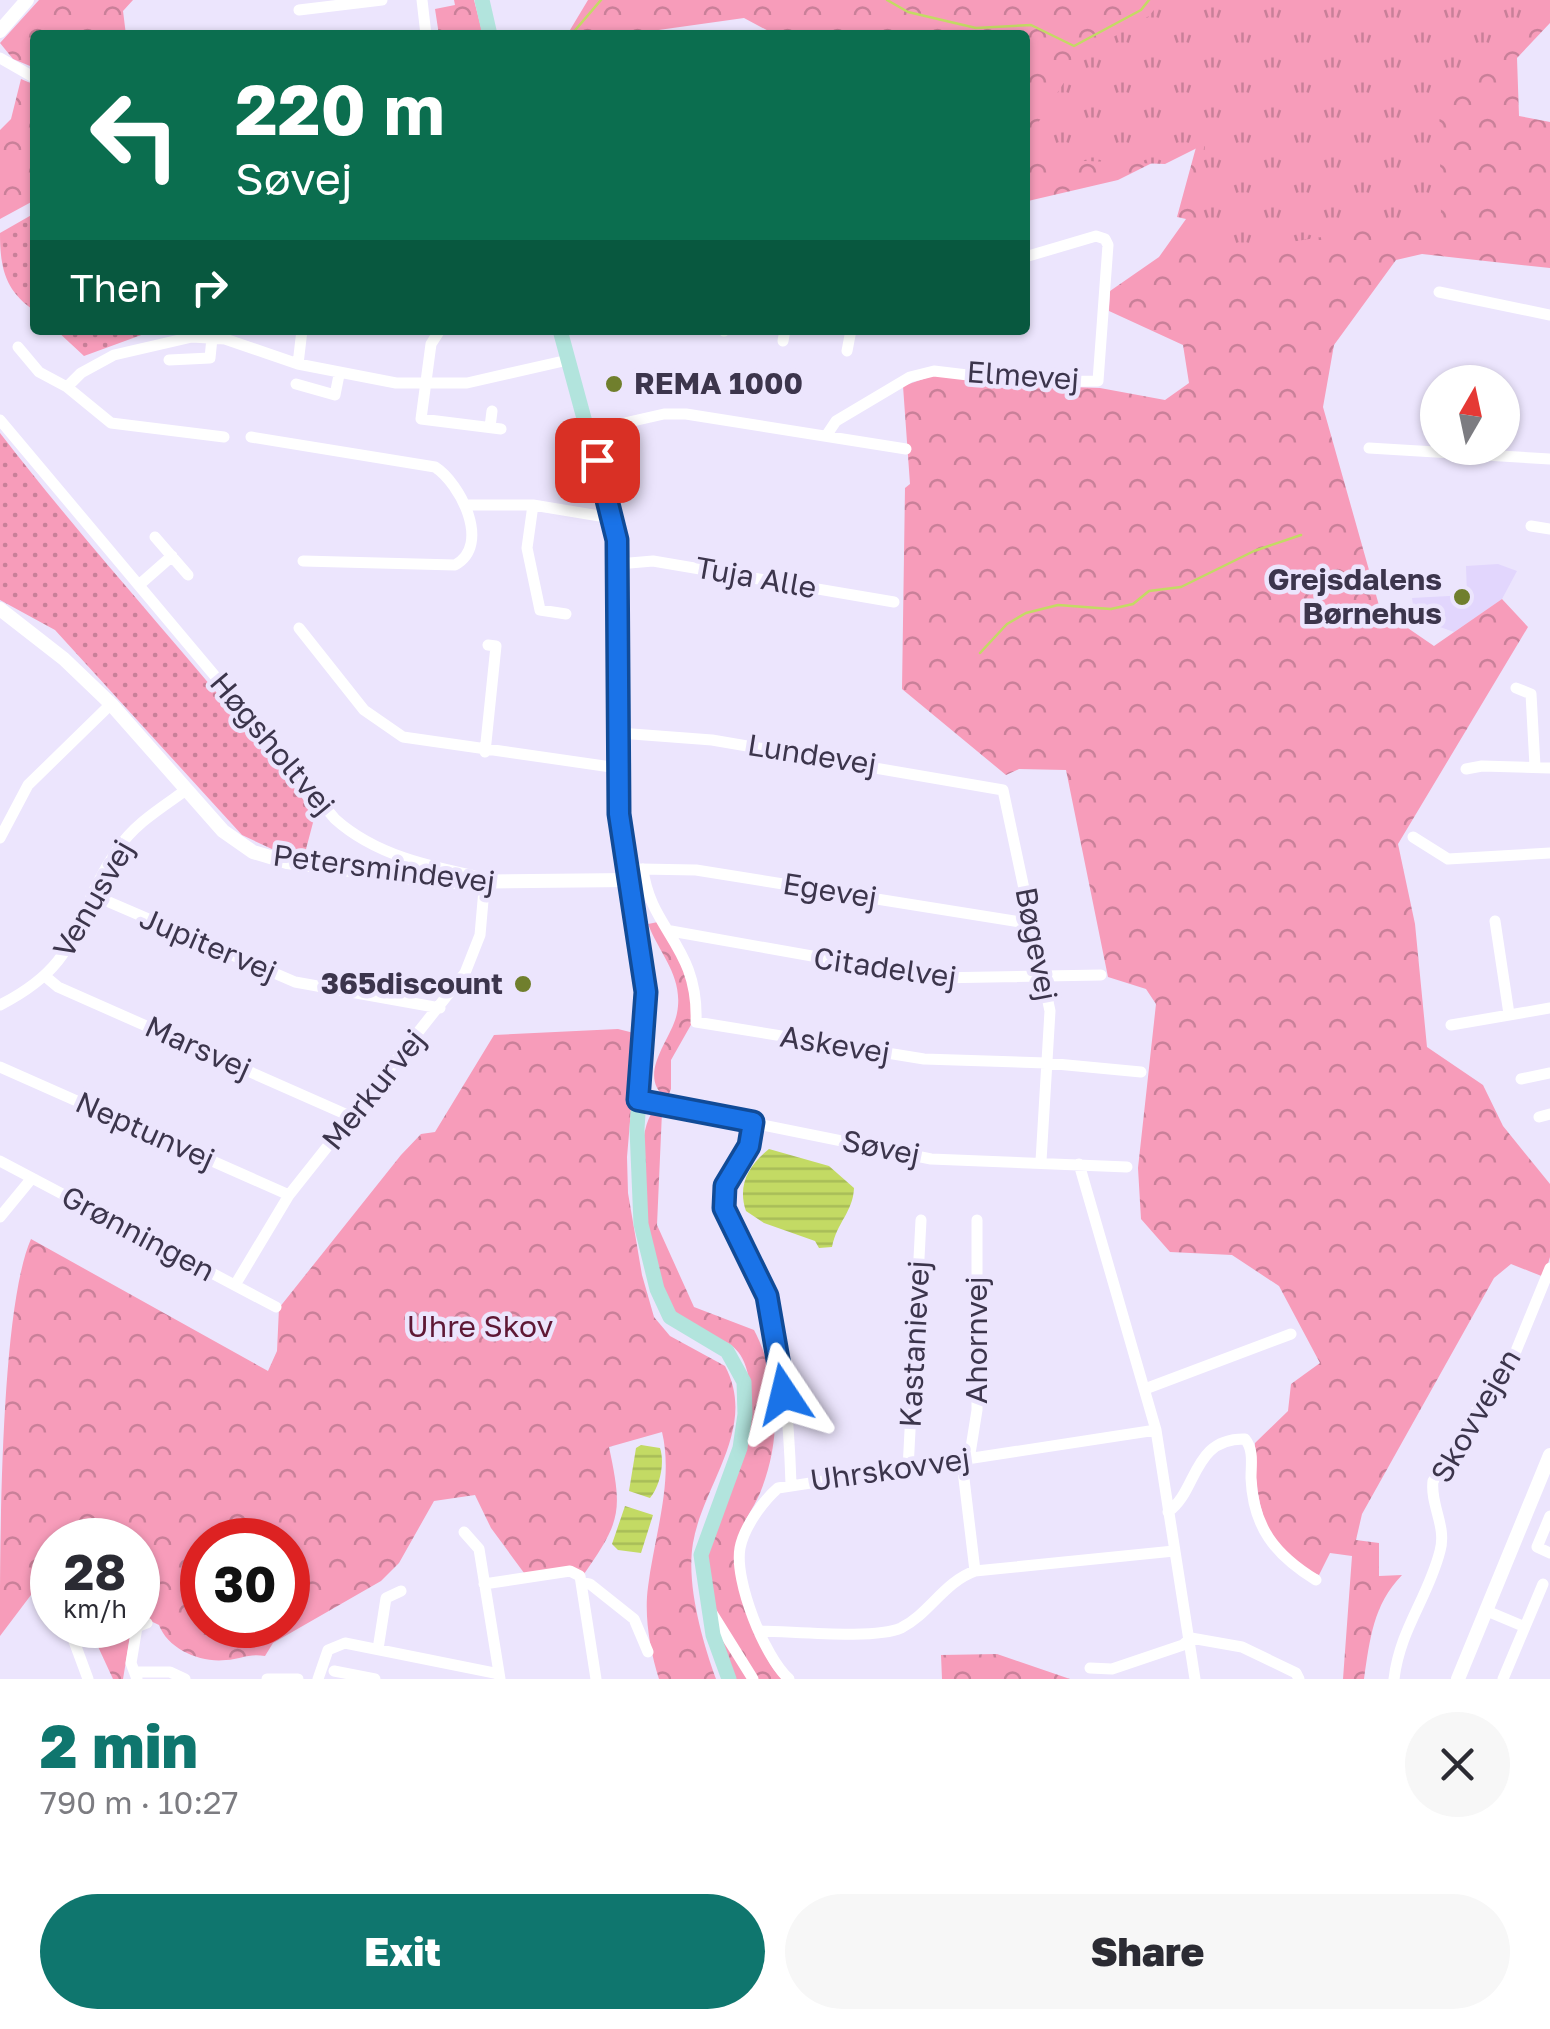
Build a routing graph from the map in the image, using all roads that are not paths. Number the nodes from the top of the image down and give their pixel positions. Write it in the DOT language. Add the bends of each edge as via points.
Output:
graph roads {
  1 [pos="27,0"];
  2 [pos="382,0"];
  3 [pos="422,0"];
  4 [pos="482,0"];
  5 [pos="299,10"];
  6 [pos="425,30"];
  7 [pos="489,30"];
  8 [pos="0,31"];
  9 [pos="0,58"];
  10 [pos="30,75"];
  11 [pos="1030,256"];
  12 [pos="1438,292"];
  13 [pos="1550,315"];
  14 [pos="301,335"];
  15 [pos="437,335"];
  16 [pos="561,335"];
  17 [pos="850,335"];
  18 [pos="212,338"];
  19 [pos="18,347"];
  20 [pos="847,351"];
  21 [pos="169,360"];
  22 [pos="568,360"];
  23 [pos="298,364"];
  24 [pos="340,375"];
  25 [pos="296,384"];
  26 [pos="425,384"];
  27 [pos="67,387"];
  28 [pos="492,411"];
  29 [pos="0,420"];
  30 [pos="589,431"];
  31 [pos="826,436"];
  32 [pos="224,438"];
  33 [pos="252,438"];
  34 [pos="1369,448"];
  35 [pos="906,450"];
  36 [pos="1550,459"];
  37 [pos="466,505"];
  38 [pos="532,505"];
  39 [pos="612,518"];
  40 [pos="1530,526"];
  41 [pos="1550,529"];
  42 [pos="155,537"];
  43 [pos="172,556"];
  44 [pos="302,561"];
  45 [pos="618,564"];
  46 [pos="188,575"];
  47 [pos="140,584"];
  48 [pos="894,602"];
  49 [pos="0,609"];
  50 [pos="566,614"];
  51 [pos="299,628"];
  52 [pos="488,644"];
  53 [pos="1516,688"];
  54 [pos="111,704"];
  55 [pos="619,733"];
  56 [pos="485,752"];
  57 [pos="1535,766"];
  58 [pos="618,768"];
  59 [pos="1550,768"];
  60 [pos="1466,770"];
  61 [pos="186,790"];
  62 [pos="1003,790"];
  63 [pos="6,812"];
  64 [pos="1413,837"];
  65 [pos="0,838"];
  66 [pos="1550,853"];
  67 [pos="643,869"];
  68 [pos="627,876"];
  69 [pos="484,884"];
  70 [pos="95,896"];
  71 [pos="1495,921"];
  72 [pos="1034,924"];
  73 [pos="671,932"];
  74 [pos="1101,975"];
  75 [pos="1044,976"];
  76 [pos="46,977"];
  77 [pos="0,1005"];
  78 [pos="440,1008"];
  79 [pos="1550,1008"];
  80 [pos="1509,1014"];
  81 [pos="1451,1026"];
  82 [pos="1046,1063"];
  83 [pos="0,1067"];
  84 [pos="1142,1072"];
  85 [pos="1550,1074"];
  86 [pos="1521,1079"];
  87 [pos="638,1100"];
  88 [pos="352,1117"];
  89 [pos="753,1122"];
  90 [pos="0,1161"];
  91 [pos="1041,1161"];
  92 [pos="1079,1164"];
  93 [pos="1127,1167"];
  94 [pos="32,1178"];
  95 [pos="289,1195"];
  96 [pos="0,1218"];
  97 [pos="921,1220"];
  98 [pos="977,1220"];
  99 [pos="1550,1268"];
  100 [pos="235,1285"];
  101 [pos="276,1306"];
  102 [pos="1291,1334"];
  103 [pos="1145,1389"];
  104 [pos="1156,1430"];
  105 [pos="1550,1455"];
  106 [pos="965,1461"];
  107 [pos="908,1469"];
  108 [pos="790,1484"];
  109 [pos="1544,1484"];
  110 [pos="1168,1512"];
  111 [pos="1550,1516"];
  112 [pos="464,1532"];
  113 [pos="1174,1551"];
  114 [pos="1550,1553"];
  115 [pos="976,1571"];
  116 [pos="1316,1580"];
  117 [pos="581,1582"];
  118 [pos="484,1584"];
  119 [pos="1542,1584"];
  120 [pos="400,1592"];
  121 [pos="707,1606"];
  122 [pos="1486,1610"];
  123 [pos="1525,1627"];
  124 [pos="759,1630"];
  125 [pos="1191,1638"];
  126 [pos="77,1648"];
  127 [pos="133,1648"];
  128 [pos="378,1649"];
  129 [pos="648,1652"];
  130 [pos="1090,1668"];
  131 [pos="334,1670"];
  132 [pos="138,1676"];
  133 [pos="499,1677"];
  134 [pos="88,1679"];
  135 [pos="185,1679"];
  136 [pos="267,1679"];
  137 [pos="298,1679"];
  138 [pos="318,1679"];
  139 [pos="376,1679"];
  140 [pos="596,1679"];
  141 [pos="728,1679"];
  142 [pos="753,1679"];
  143 [pos="789,1679"];
  144 [pos="1195,1679"];
  145 [pos="1298,1679"];
  146 [pos="1394,1679"];
  147 [pos="1458,1679"];
  148 [pos="1503,1679"];
  1 -- 8 [label="street"];
  2 -- 5 [label="street"];
  3 -- 6 [label="street"];
  4 -- 7 [label="main road"];
  9 -- 10 [label="street"];
  11 -- 31 [label="street, Elmevej" via="1096,236 1108,246 1098,381 1028,382 934,371 910,377 836,421"];
  12 -- 13 [label="street"];
  14 -- 23 [label="street"];
  15 -- 26 [label="street"];
  16 -- 22 [label="main road"];
  17 -- 20 [label="street"];
  18 -- 21 [label="street" via="210,358"];
  18 -- 23 [label="street"];
  18 -- 27 [label="street" via="114,354"];
  19 -- 27 [label="street" via="39,372"];
  22 -- 26 [label="street" via="500,378"];
  22 -- 30 [label="main road"];
  23 -- 24 [label="street"];
  24 -- 25 [label="street" via="335,395"];
  24 -- 26 [label="street"];
  26 -- 28 [label="street" via="421,419 495,428"];
  27 -- 32 [label="street" via="112,423"];
  29 -- 47 [label="street, Høgsholtvej"];
  30 -- 31 [label="street" via="686,414"];
  30 -- 39 [label="main road"];
  31 -- 35 [label="street"];
  33 -- 37 [label="street" via="435,466 458,486"];
  34 -- 36 [label="street"];
  37 -- 38 [label="street"];
  37 -- 44 [label="street" via="468,553 455,565"];
  38 -- 39 [label="street"];
  38 -- 50 [label="street" via="527,548 540,610"];
  39 -- 45 [label="main road"];
  40 -- 41 [label="street"];
  42 -- 43 [label="street"];
  43 -- 46 [label="street"];
  43 -- 47 [label="street"];
  45 -- 48 [label="street, Tuja Alle" via="653,561"];
  45 -- 55 [label="main road"];
  47 -- 69 [label="street, Høgsholtvej" via="334,819 367,844 485,878"];
  49 -- 54 [label="street, Petersmindevej"];
  51 -- 56 [label="street" via="364,710 393,732"];
  52 -- 56 [label="street" via="496,646"];
  53 -- 57 [label="street" via="1530,694"];
  54 -- 61 [label="street, Petersmindevej"];
  54 -- 63 [label="street"];
  55 -- 58 [label="main road"];
  55 -- 62 [label="street, Lundevej" via="712,740"];
  56 -- 58 [label="street"];
  57 -- 59 [label="street"];
  57 -- 60 [label="street"];
  58 -- 68 [label="main road"];
  61 -- 69 [label="street, Petersmindevej" via="223,831 269,858"];
  61 -- 70 [label="street, Venusvej" via="125,838"];
  62 -- 72 [label="street, Bøgevej"];
  63 -- 65 [label="street"];
  64 -- 66 [label="street" via="1448,860"];
  67 -- 68 [label="street, Egevej"];
  67 -- 72 [label="street, Egevej" via="696,870"];
  67 -- 73 [label="street, Askevej" via="650,898"];
  68 -- 69 [label="street, Petersmindevej"];
  68 -- 87 [label="main road" via="646,992"];
  69 -- 78 [label="street, Merkurvej" via="474,957"];
  70 -- 76 [label="street, Venusvej" via="76,939"];
  70 -- 78 [label="street, Jupitervej" via="295,982"];
  71 -- 80 [label="street"];
  72 -- 75 [label="street, Bøgevej"];
  73 -- 75 [label="street, Citadelvej" via="936,978"];
  73 -- 82 [label="street, Askevej" via="698,990 696,1022 924,1060"];
  74 -- 75 [label="street, Citadelvej"];
  75 -- 82 [label="street, Bøgevej" via="1050,1012"];
  76 -- 77 [label="street, Venusvej"];
  76 -- 88 [label="street, Marsvej"];
  78 -- 88 [label="street, Merkurvej"];
  79 -- 80 [label="street"];
  80 -- 81 [label="street"];
  82 -- 84 [label="street, Askevej"];
  82 -- 91 [label="street, Bøgevej"];
  83 -- 95 [label="street, Neptunvej"];
  85 -- 86 [label="street"];
  87 -- 89 [label="street, Søvej"];
  87 -- 121 [label="main road" via="641,1224 662,1303 678,1325 733,1357 744,1382 740,1448 702,1545"];
  88 -- 95 [label="street, Merkurvej"];
  89 -- 91 [label="street, Søvej" via="932,1159"];
  89 -- 108 [label="street" via="749,1146 725,1186 724,1208 767,1296 789,1425"];
  90 -- 94 [label="street, Grønningen"];
  91 -- 92 [label="street, Søvej"];
  92 -- 93 [label="street, Søvej"];
  92 -- 103 [label="street"];
  94 -- 96 [label="street"];
  94 -- 100 [label="street, Grønningen"];
  95 -- 100 [label="street, Merkurvej"];
  97 -- 107 [label="street, Kastanievej"];
  98 -- 106 [label="street, Ahornvej" via="978,1410"];
  99 -- 146 [label="street, Skovvejen" via="1508,1368 1432,1481 1440,1552 1400,1640"];
  100 -- 101 [label="street, Grønningen"];
  102 -- 103 [label="street"];
  103 -- 104 [label="street"];
  104 -- 106 [label="street, Uhrskovvej"];
  104 -- 110 [label="street"];
  105 -- 109 [label="street"];
  106 -- 107 [label="street, Uhrskovvej"];
  106 -- 115 [label="street, Ahornvej"];
  107 -- 108 [label="street, Uhrskovvej"];
  108 -- 124 [label="street, Uhrskovvej" via="770,1494 740,1548"];
  109 -- 122 [label="street"];
  110 -- 113 [label="street"];
  110 -- 116 [label="street" via="1216,1446 1245,1440 1265,1536 1288,1563"];
  111 -- 114 [label="street" via="1537,1547"];
  112 -- 118 [label="street" via="479,1549"];
  113 -- 115 [label="street"];
  113 -- 125 [label="street"];
  115 -- 124 [label="street" via="960,1576 900,1628 832,1634"];
  117 -- 118 [label="street" via="570,1571"];
  117 -- 129 [label="street" via="634,1618"];
  117 -- 140 [label="street"];
  118 -- 133 [label="street"];
  119 -- 123 [label="street"];
  120 -- 128 [label="street" via="386,1598"];
  121 -- 141 [label="main road"];
  121 -- 142 [label="street"];
  122 -- 123 [label="street"];
  122 -- 147 [label="street"];
  123 -- 148 [label="street"];
  124 -- 143 [label="street, Uhrskovvej" via="769,1658"];
  125 -- 130 [label="street" via="1112,1668"];
  125 -- 144 [label="street"];
  125 -- 145 [label="street" via="1242,1646 1296,1672"];
  126 -- 134 [label="street"];
  127 -- 132 [label="street"];
  128 -- 133 [label="street"];
  128 -- 138 [label="street" via="335,1645"];
  131 -- 139 [label="street"];
  132 -- 135 [label="street" via="170,1672"];
  136 -- 137 [label="street"];
}
